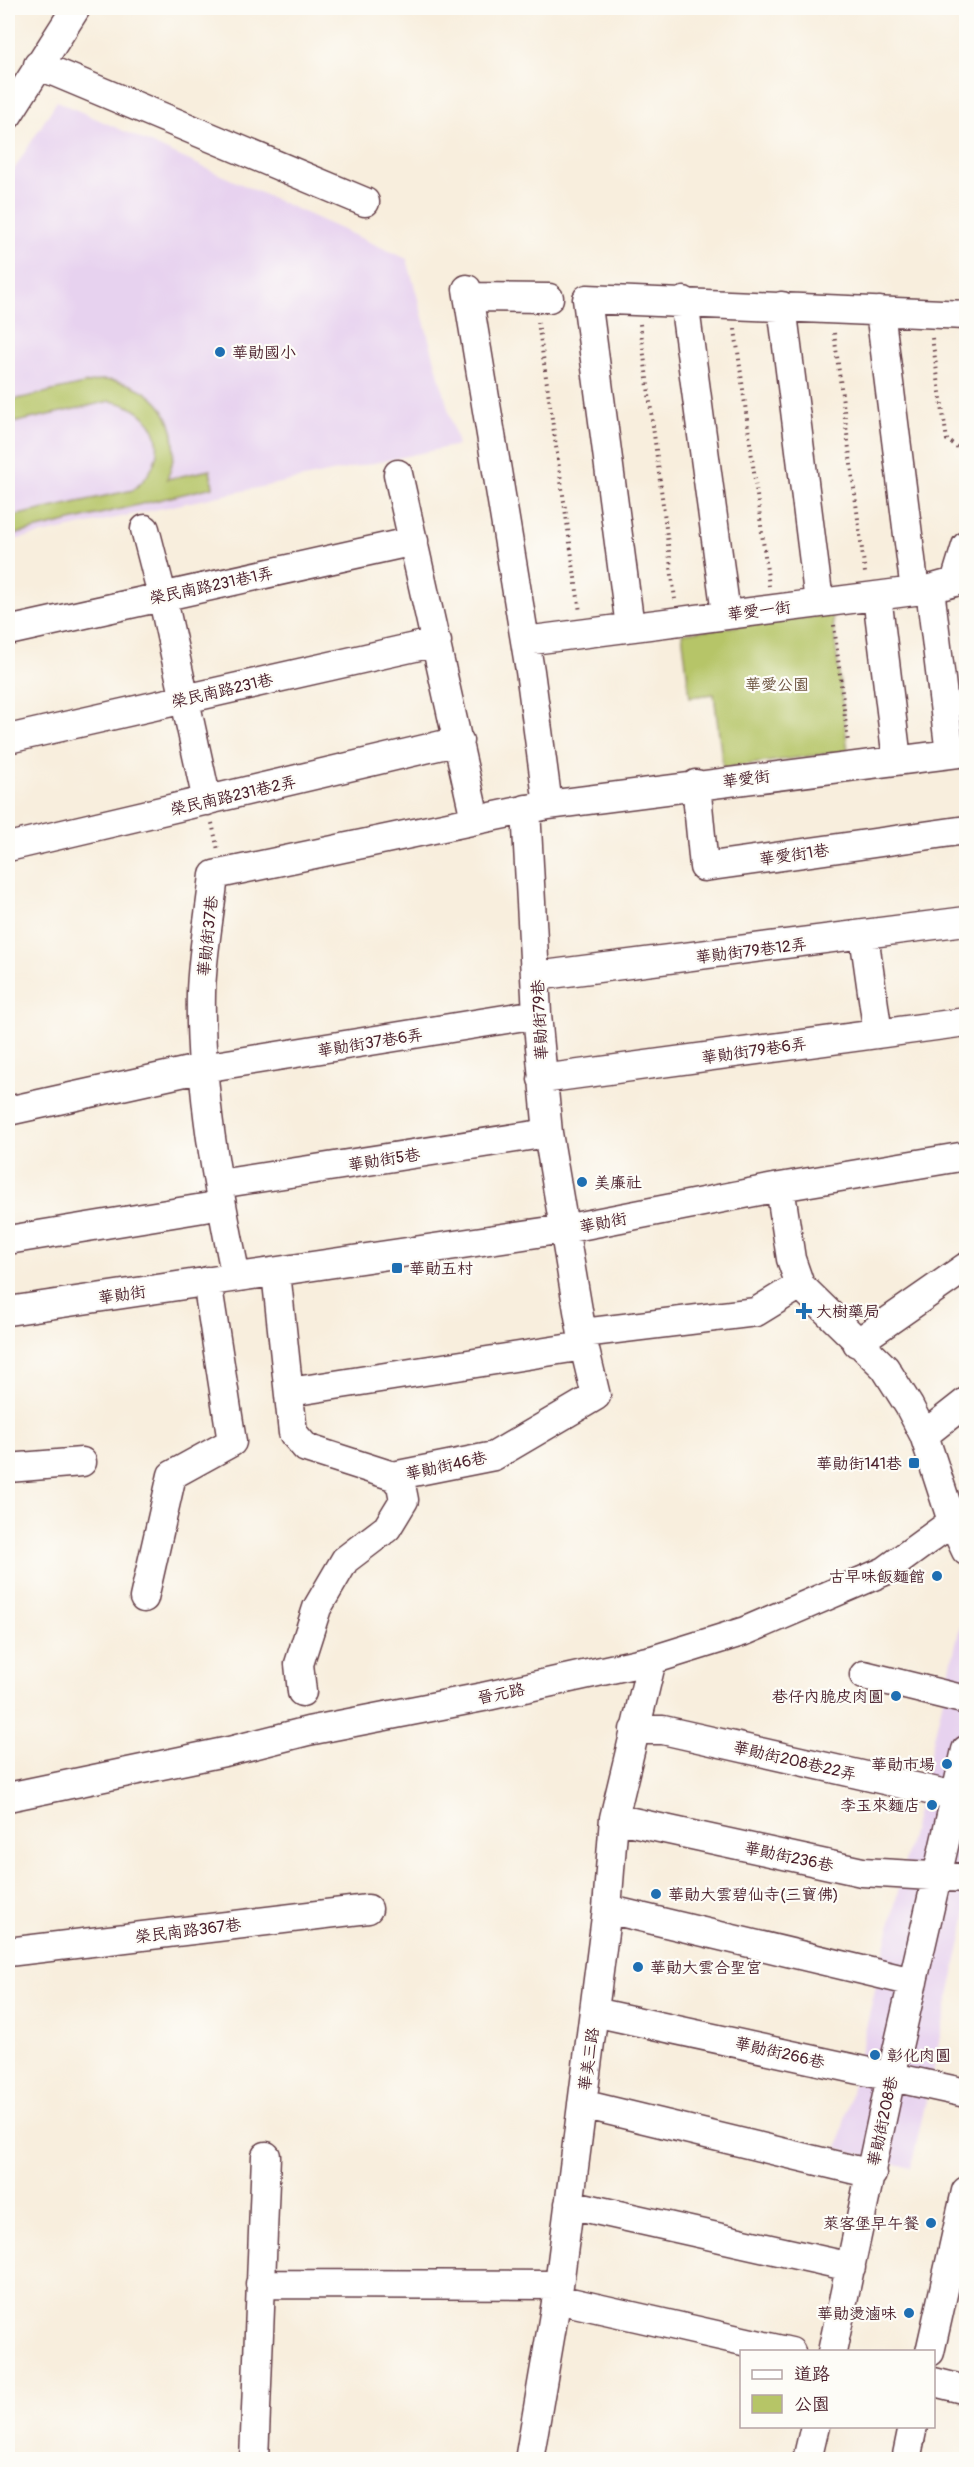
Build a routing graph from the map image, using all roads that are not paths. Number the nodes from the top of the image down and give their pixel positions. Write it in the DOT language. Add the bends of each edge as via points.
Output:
graph roads {
  1 [pos="76,8"];
  2 [pos="38,65"];
  3 [pos="8,115"];
  4 [pos="365,202"];
  5 [pos="542,298"];
  6 [pos="684,302"];
  7 [pos="782,306"];
  8 [pos="880,311"];
  9 [pos="966,315"];
  10 [pos="399,474"];
  11 [pos="145,529"];
  12 [pos="414,541"];
  13 [pos="966,546"];
  14 [pos="922,590"];
  15 [pos="162,595"];
  16 [pos="873,596"];
  17 [pos="825,601"];
  18 [pos="726,614"];
  19 [pos="630,627"];
  20 [pos="8,631"];
  21 [pos="525,641"];
  22 [pos="437,642"];
  23 [pos="184,698"];
  24 [pos="8,739"];
  25 [pos="459,741"];
  26 [pos="958,753"];
  27 [pos="897,760"];
  28 [pos="696,784"];
  29 [pos="207,801"];
  30 [pos="537,807"];
  31 [pos="476,819"];
  32 [pos="966,830"];
  33 [pos="8,847"];
  34 [pos="966,921"];
  35 [pos="864,935"];
  36 [pos="536,976"];
  37 [pos="537,1014"];
  38 [pos="966,1022"];
  39 [pos="878,1034"];
  40 [pos="203,1068"];
  41 [pos="542,1079"];
  42 [pos="8,1111"];
  43 [pos="548,1133"];
  44 [pos="966,1156"];
  45 [pos="780,1187"];
  46 [pos="220,1195"];
  47 [pos="564,1229"];
  48 [pos="8,1240"];
  49 [pos="966,1267"];
  50 [pos="276,1272"];
  51 [pos="236,1277"];
  52 [pos="207,1281"];
  53 [pos="800,1285"];
  54 [pos="8,1311"];
  55 [pos="583,1340"];
  56 [pos="857,1343"];
  57 [pos="290,1392"];
  58 [pos="966,1402"];
  59 [pos="924,1435"];
  60 [pos="82,1462"];
  61 [pos="8,1468"];
  62 [pos="393,1476"];
  63 [pos="959,1517"];
  64 [pos="966,1551"];
  65 [pos="144,1598"];
  66 [pos="652,1660"];
  67 [pos="864,1675"];
  68 [pos="302,1692"];
  69 [pos="966,1700"];
  70 [pos="634,1730"];
  71 [pos="966,1750"];
  72 [pos="955,1796"];
  73 [pos="8,1797"];
  74 [pos="614,1818"];
  75 [pos="953,1878"];
  76 [pos="368,1909"];
  77 [pos="607,1909"];
  78 [pos="8,1952"];
  79 [pos="913,1982"];
  80 [pos="594,2012"];
  81 [pos="891,2077"];
  82 [pos="966,2092"];
  83 [pos="582,2104"];
  84 [pos="266,2156"];
  85 [pos="872,2174"];
  86 [pos="966,2194"];
  87 [pos="569,2204"];
  88 [pos="851,2267"];
  89 [pos="956,2283"];
  90 [pos="260,2284"];
  91 [pos="558,2292"];
  92 [pos="783,2350"];
  93 [pos="832,2350"];
  94 [pos="931,2350"];
  95 [pos="935,2382"];
  96 [pos="966,2390"];
  97 [pos="814,2428"];
  98 [pos="913,2428"];
  99 [pos="254,2460"];
  100 [pos="529,2460"];
  101 [pos="807,2460"];
  102 [pos="906,2460"];
  1 -- 2 [label="street"];
  2 -- 3 [label="street"];
  2 -- 4 [label="street"];
  5 -- 21 [label="street" via="468,293"];
  6 -- 7 [label="street"];
  6 -- 18 [label="street"];
  6 -- 19 [label="street" via="587,299"];
  7 -- 8 [label="street"];
  7 -- 17 [label="street"];
  8 -- 9 [label="street"];
  8 -- 14 [label="street"];
  10 -- 12 [label="street"];
  11 -- 15 [label="street"];
  12 -- 15 [label="street, 榮民南路231巷1弄"];
  12 -- 22 [label="street"];
  13 -- 14 [label="street, 華愛一街" via="955,582"];
  14 -- 16 [label="street, 華愛一街"];
  14 -- 26 [label="street"];
  15 -- 20 [label="street, 榮民南路231巷1弄"];
  15 -- 23 [label="street"];
  16 -- 17 [label="street, 華愛一街"];
  16 -- 27 [label="street"];
  17 -- 18 [label="street, 華愛一街"];
  18 -- 19 [label="street, 華愛一街"];
  19 -- 21 [label="street, 華愛一街"];
  21 -- 30 [label="street"];
  22 -- 23 [label="street, 榮民南路231巷"];
  22 -- 25 [label="street"];
  23 -- 24 [label="street, 榮民南路231巷"];
  23 -- 29 [label="street"];
  25 -- 29 [label="street, 榮民南路231巷2弄"];
  25 -- 31 [label="street"];
  26 -- 27 [label="street, 華愛街"];
  27 -- 28 [label="street, 華愛街"];
  28 -- 30 [label="street, 華愛街"];
  28 -- 32 [label="street, 華愛街1巷" via="704,867"];
  29 -- 33 [label="street, 榮民南路231巷2弄"];
  30 -- 31 [label="street, 華勛街37巷"];
  30 -- 36 [label="street, 華勛街79巷"];
  31 -- 40 [label="street, 華勛街37巷" via="214,875 201,992"];
  34 -- 35 [label="street, 華勛街79巷12弄"];
  35 -- 36 [label="street, 華勛街79巷12弄"];
  35 -- 39 [label="street"];
  36 -- 37 [label="street, 華勛街79巷"];
  37 -- 40 [label="street, 華勛街37巷6弄"];
  37 -- 41 [label="street, 華勛街79巷"];
  38 -- 39 [label="street, 華勛街79巷6弄"];
  39 -- 41 [label="street, 華勛街79巷6弄"];
  40 -- 42 [label="street, 華勛街37巷6弄"];
  40 -- 46 [label="street, 華勛街37巷"];
  41 -- 43 [label="street, 華勛街79巷"];
  43 -- 46 [label="street, 華勛街5巷"];
  43 -- 47 [label="street, 華勛街79巷"];
  44 -- 45 [label="street, 華勛街"];
  45 -- 47 [label="street, 華勛街"];
  45 -- 53 [label="street" via="791,1259"];
  46 -- 48 [label="street, 華勛街5巷"];
  46 -- 51 [label="street, 華勛街37巷"];
  47 -- 50 [label="street, 華勛街"];
  47 -- 55 [label="street, 華勛街79巷"];
  49 -- 56 [label="street"];
  50 -- 51 [label="street, 華勛街"];
  50 -- 57 [label="street, 華勛街46巷"];
  51 -- 52 [label="street, 華勛街"];
  52 -- 54 [label="street, 華勛街"];
  52 -- 65 [label="street" via="232,1442 172,1476"];
  53 -- 55 [label="street" via="756,1312"];
  53 -- 56 [label="street"];
  55 -- 57 [label="street"];
  55 -- 62 [label="street, 華勛街46巷" via="596,1396 494,1456"];
  56 -- 59 [label="street" via="885,1368"];
  57 -- 62 [label="street, 華勛街46巷" via="293,1433 306,1448"];
  58 -- 59 [label="street"];
  59 -- 63 [label="street"];
  60 -- 61 [label="street"];
  62 -- 68 [label="street" via="401,1485 404,1500 387,1528 345,1560 317,1608 299,1664"];
  63 -- 64 [label="street"];
  63 -- 66 [label="street, 晉元路" via="876,1575 745,1631"];
  66 -- 70 [label="street, 華美三路"];
  66 -- 73 [label="street, 晉元路"];
  67 -- 69 [label="street"];
  70 -- 72 [label="street, 華勛街208巷22弄" via="663,1730"];
  70 -- 74 [label="street, 華美三路"];
  71 -- 72 [label="street, 華勛街208巷"];
  72 -- 75 [label="street, 華勛街208巷"];
  74 -- 75 [label="street, 華勛街236巷" via="862,1872"];
  74 -- 77 [label="street, 華美三路"];
  75 -- 79 [label="street, 華勛街208巷"];
  76 -- 78 [label="street, 榮民南路367巷"];
  77 -- 79 [label="street"];
  77 -- 80 [label="street, 華美三路"];
  79 -- 81 [label="street, 華勛街208巷"];
  80 -- 81 [label="street, 華勛街266巷"];
  80 -- 83 [label="street, 華美三路"];
  81 -- 82 [label="street, 華勛街266巷"];
  81 -- 85 [label="street, 華勛街208巷"];
  83 -- 85 [label="street"];
  83 -- 87 [label="street, 華美三路"];
  84 -- 90 [label="street"];
  85 -- 88 [label="street, 華勛街208巷"];
  86 -- 89 [label="street"];
  87 -- 88 [label="street"];
  87 -- 91 [label="street, 華美三路"];
  88 -- 93 [label="street, 華勛街208巷"];
  89 -- 94 [label="street"];
  90 -- 91 [label="street"];
  90 -- 99 [label="street"];
  91 -- 92 [label="street"];
  91 -- 100 [label="street, 華美三路"];
  95 -- 96 [label="street"];
  97 -- 101 [label="street"];
  98 -- 102 [label="street"];
}
